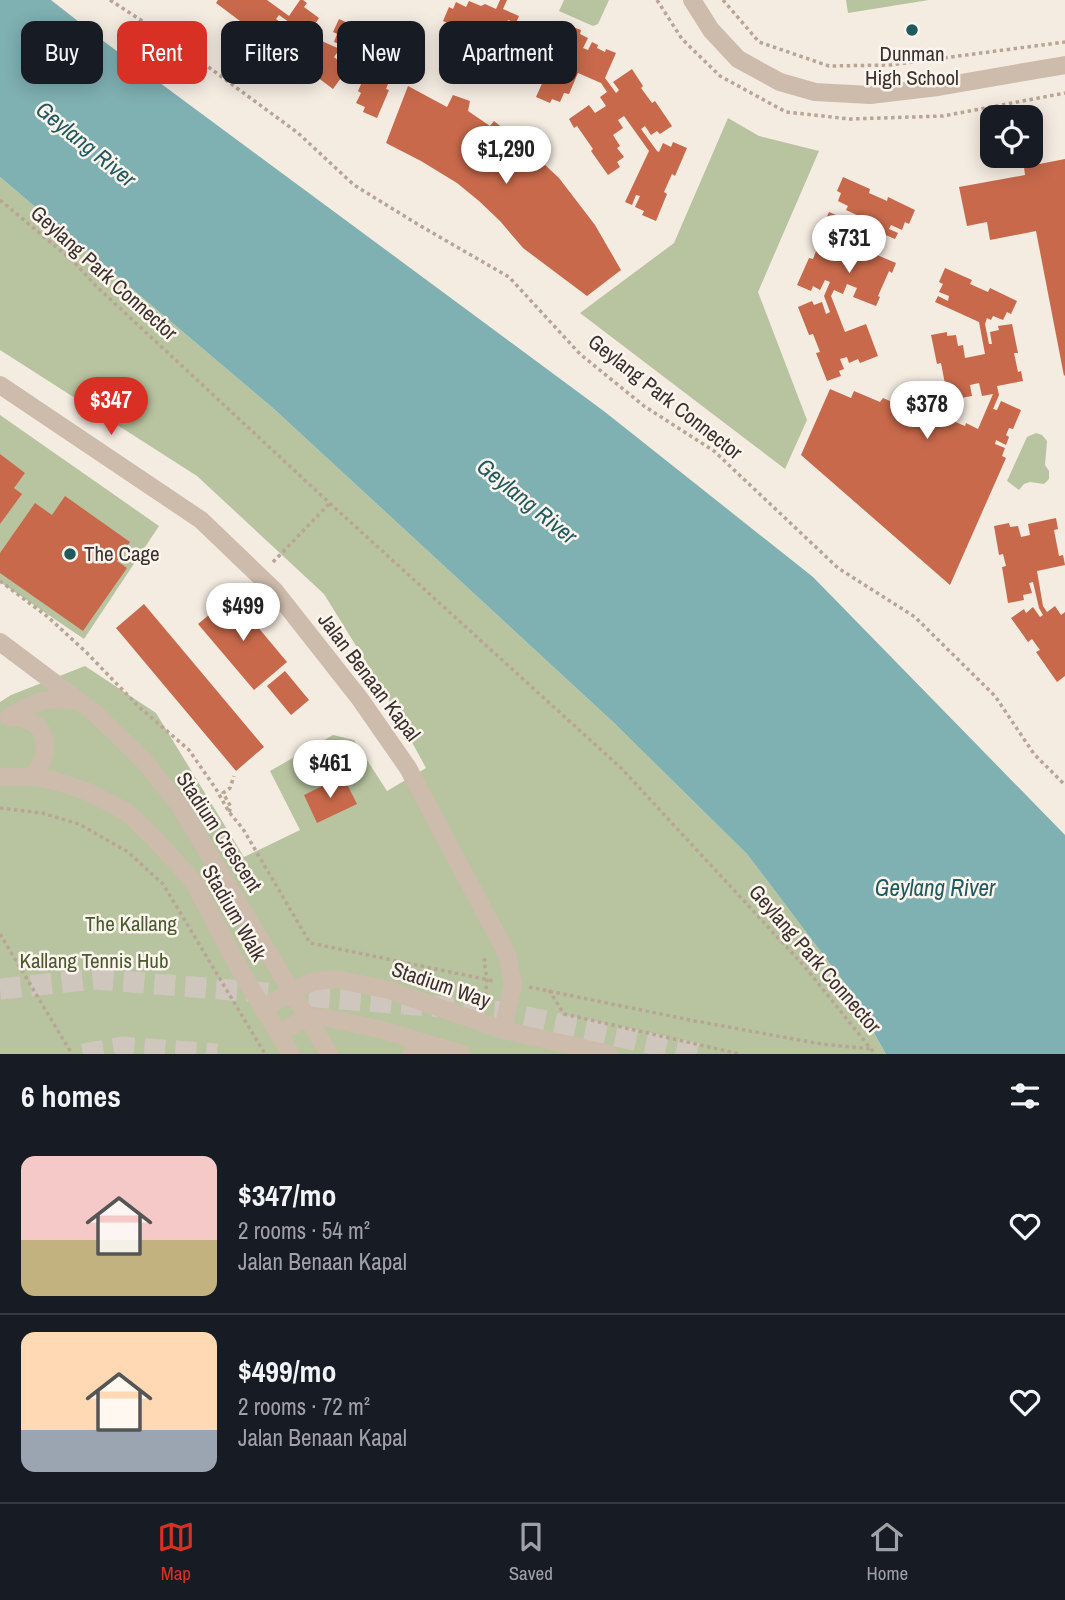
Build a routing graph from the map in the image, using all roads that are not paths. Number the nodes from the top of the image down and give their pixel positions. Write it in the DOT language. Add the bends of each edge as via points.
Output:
graph roads {
  1 [pos="692,0"];
  2 [pos="1065,65"];
  3 [pos="0,385"];
  4 [pos="0,642"];
  5 [pos="78,701"];
  6 [pos="4,720"];
  7 [pos="0,777"];
  8 [pos="31,777"];
  9 [pos="292,991"];
  10 [pos="263,1009"];
  11 [pos="307,1017"];
  12 [pos="503,1030"];
  13 [pos="278,1034"];
  14 [pos="454,1052"];
  15 [pos="291,1054"];
  16 [pos="329,1054"];
  17 [pos="411,1054"];
  18 [pos="609,1054"];
  1 -- 2 [label="street" via="738,59 780,82 815,92 870,95"];
  3 -- 12 [label="street, Jalan Benaan Kapal" via="201,520 275,591 360,699 408,768 507,954 513,985"];
  4 -- 5 [label="street, Stadium Crescent"];
  5 -- 6 [label="street" via="52,698 35,702"];
  5 -- 9 [label="street, Stadium Crescent" via="144,761 180,806"];
  6 -- 8 [label="street" via="23,718 36,723 43,734 46,747"];
  7 -- 8 [label="street, Stadium Walk"];
  8 -- 10 [label="street, Stadium Walk" via="86,791 127,811 155,839 193,881"];
  9 -- 10 [label="street, Stadium Way"];
  9 -- 11 [label="street, Stadium Crescent"];
  9 -- 12 [label="street, Stadium Way" via="315,981 336,979 389,990"];
  10 -- 13 [label="street, Stadium Walk"];
  11 -- 13 [label="street"];
  11 -- 14 [label="street" via="383,1030"];
  11 -- 16 [label="street, Stadium Crescent"];
  12 -- 18 [label="street, Stadium Way"];
  13 -- 15 [label="street, Stadium Walk"];
  14 -- 17 [label="street"];
}
